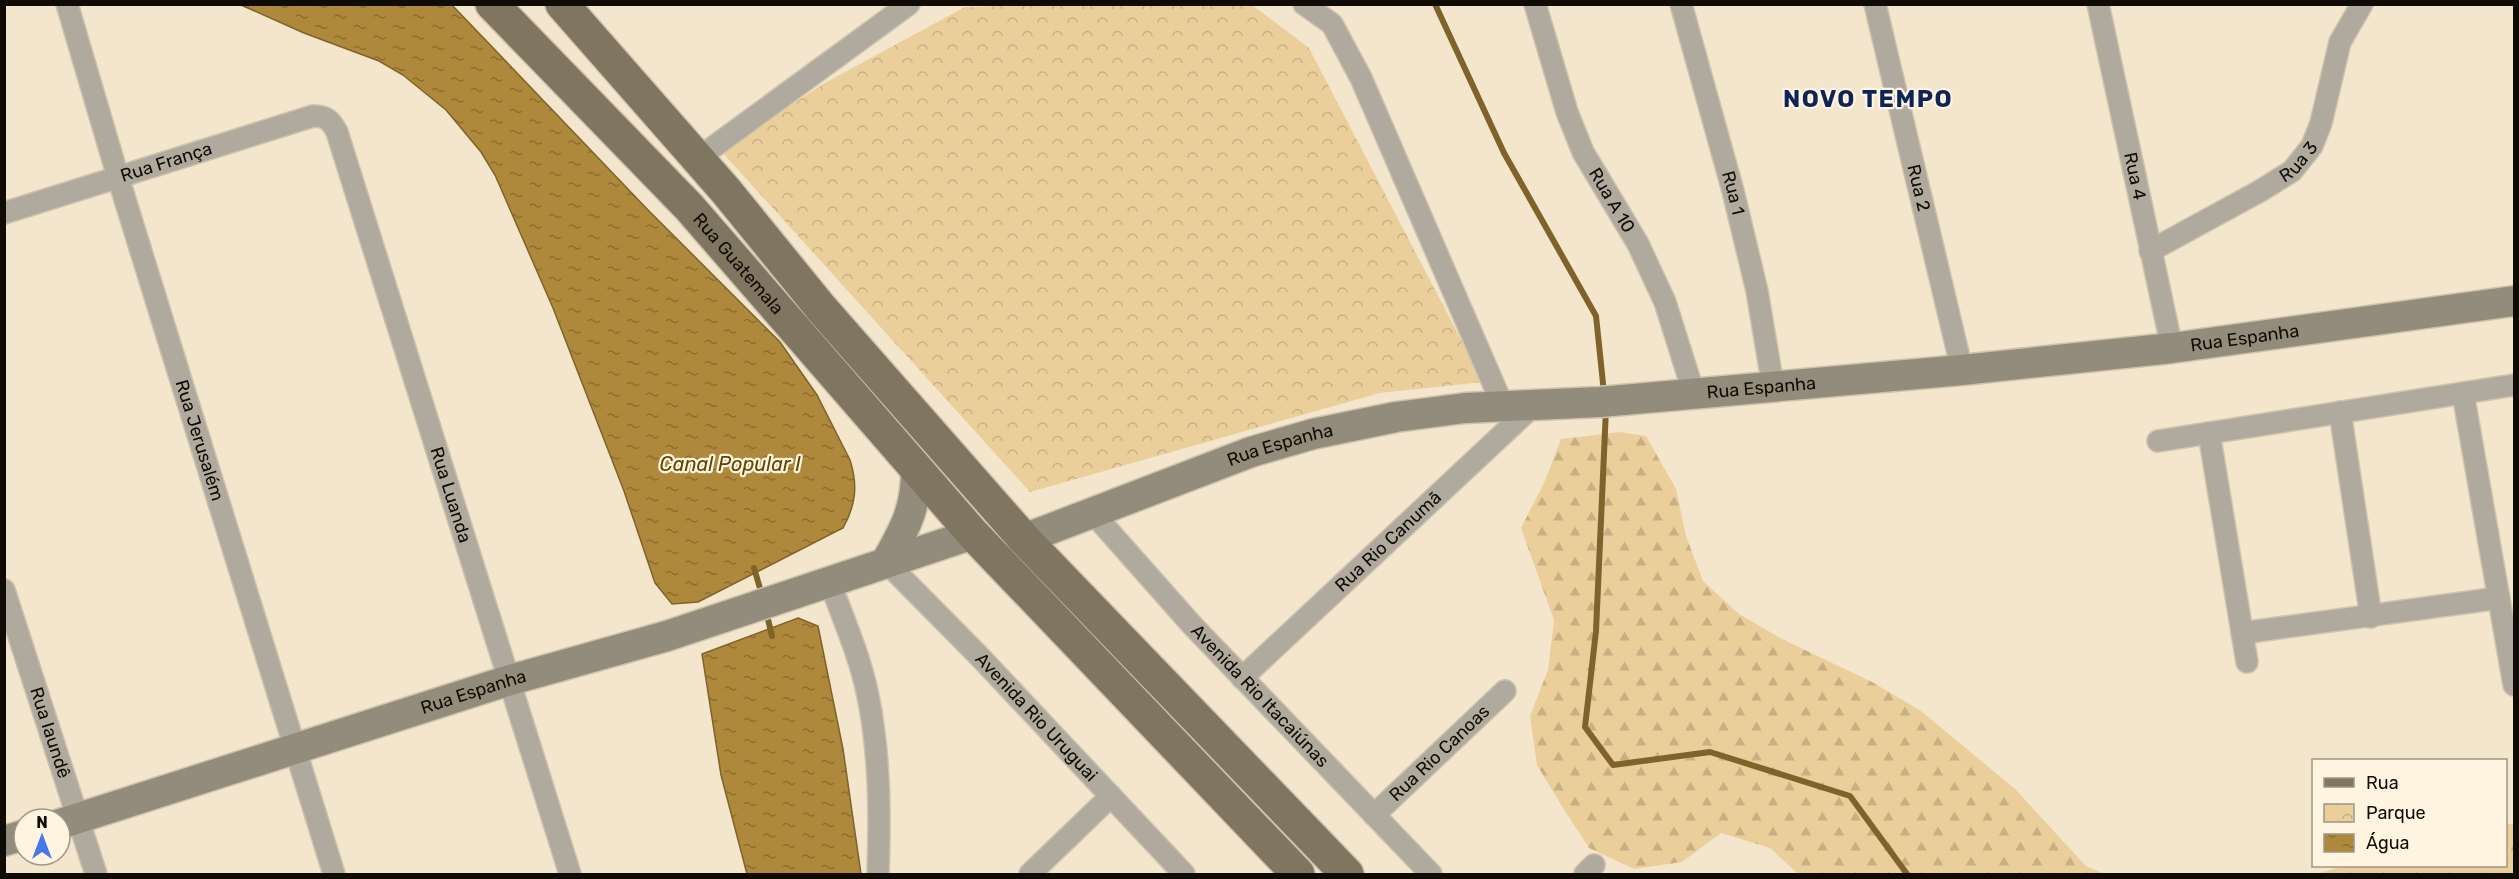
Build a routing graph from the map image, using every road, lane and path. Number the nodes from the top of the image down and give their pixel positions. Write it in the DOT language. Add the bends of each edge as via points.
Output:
graph roads {
  1 [pos="67,4"];
  2 [pos="492,4"];
  3 [pos="562,4"];
  4 [pos="909,4"];
  5 [pos="1304,4"];
  6 [pos="1535,4"];
  7 [pos="1681,4"];
  8 [pos="1875,4"];
  9 [pos="2098,4"];
  10 [pos="2362,4"];
  11 [pos="328,118"];
  12 [pos="698,159"];
  13 [pos="118,177"];
  14 [pos="4,213"];
  15 [pos="2150,251"];
  16 [pos="2514,301"];
  17 [pos="820,308"];
  18 [pos="795,329"];
  19 [pos="2172,348"];
  20 [pos="1962,370"];
  21 [pos="2514,385"];
  22 [pos="1773,386"];
  23 [pos="2463,393"];
  24 [pos="1694,394"];
  25 [pos="1533,405"];
  26 [pos="1503,406"];
  27 [pos="2340,412"];
  28 [pos="2209,433"];
  29 [pos="2158,441"];
  30 [pos="916,468"];
  31 [pos="1092,512"];
  32 [pos="974,534"];
  33 [pos="1024,539"];
  34 [pos="886,562"];
  35 [pos="830,583"];
  36 [pos="4,590"];
  37 [pos="2499,598"];
  38 [pos="2371,617"];
  39 [pos="2242,633"];
  40 [pos="2247,662"];
  41 [pos="1242,678"];
  42 [pos="510,680"];
  43 [pos="2514,685"];
  44 [pos="1505,692"];
  45 [pos="295,750"];
  46 [pos="1111,796"];
  47 [pos="65,807"];
  48 [pos="1374,815"];
  49 [pos="72,820"];
  50 [pos="72,827"];
  51 [pos="96,874"];
  52 [pos="333,874"];
  53 [pos="570,874"];
  54 [pos="878,874"];
  55 [pos="1030,874"];
  56 [pos="1184,874"];
  57 [pos="1298,874"];
  58 [pos="1347,874"];
  59 [pos="1431,874"];
  1 -- 13 [label="street, Rua Jerusalém"];
  2 -- 18 [label="main road, Rua Guatemala" via="689,207"];
  3 -- 12 [label="main road, Rua Guatemala"];
  4 -- 12 [label="street"];
  5 -- 26 [label="street" via="1332,24 1361,78"];
  6 -- 24 [label="street, Rua A 10" via="1583,152 1638,244 1665,302"];
  7 -- 22 [label="street, Rua 1" via="1741,224"];
  8 -- 20 [label="street, Rua 2"];
  9 -- 15 [label="street, Rua 4"];
  10 -- 15 [label="street, Rua 3" via="2340,42 2322,123 2312,147 2292,171"];
  11 -- 13 [label="street, Rua França" via="313,116"];
  11 -- 42 [label="street, Rua Luanda" via="338,132"];
  12 -- 17 [label="main road, Rua Guatemala"];
  13 -- 14 [label="street, Rua França"];
  13 -- 45 [label="street, Rua Jerusalém"];
  15 -- 19 [label="street, Rua 4"];
  16 -- 19 [label="street, Rua Espanha"];
  17 -- 18 [label="main road"];
  17 -- 33 [label="main road, Rua Guatemala"];
  18 -- 30 [label="main road, Rua Guatemala"];
  19 -- 20 [label="street, Rua Espanha"];
  20 -- 22 [label="street, Rua Espanha"];
  21 -- 23 [label="street"];
  22 -- 24 [label="street, Rua Espanha"];
  23 -- 27 [label="street"];
  23 -- 37 [label="street"];
  24 -- 25 [label="street, Rua Espanha"];
  25 -- 26 [label="street, Rua Espanha"];
  25 -- 41 [label="street, Rua Rio Canumã"];
  26 -- 31 [label="street, Rua Espanha" via="1396,417 1314,434 1251,452"];
  27 -- 28 [label="street"];
  27 -- 38 [label="street"];
  28 -- 29 [label="street"];
  28 -- 39 [label="street"];
  30 -- 32 [label="main road, Rua Guatemala"];
  30 -- 34 [label="street" via="913,508"];
  31 -- 33 [label="street, Rua Espanha"];
  31 -- 41 [label="street, Avenida Rio Itacaiúnas"];
  32 -- 34 [label="street, Rua Espanha"];
  32 -- 57 [label="main road, Rua Guatemala"];
  33 -- 58 [label="main road, Rua Guatemala"];
  34 -- 35 [label="street, Rua Espanha"];
  34 -- 46 [label="street, Avenida Rio Uruguai"];
  35 -- 42 [label="street, Rua Espanha" via="667,636"];
  35 -- 54 [label="street" via="858,657 878,754"];
  36 -- 47 [label="street, Rua Iaundê"];
  37 -- 38 [label="street"];
  37 -- 43 [label="street"];
  38 -- 39 [label="street"];
  39 -- 40 [label="street"];
  41 -- 48 [label="street, Avenida Rio Itacaiúnas"];
  42 -- 45 [label="street, Rua Espanha"];
  42 -- 53 [label="street, Rua Luanda"];
  44 -- 48 [label="street, Rua Rio Canoas"];
  45 -- 49 [label="street, Rua Espanha"];
  45 -- 52 [label="street, Rua Jerusalém"];
  46 -- 55 [label="street"];
  46 -- 56 [label="street, Avenida Rio Uruguai"];
  48 -- 59 [label="street, Avenida Rio Itacaiúnas"];
  50 -- 51 [label="street, Rua Iaundê"];
}
